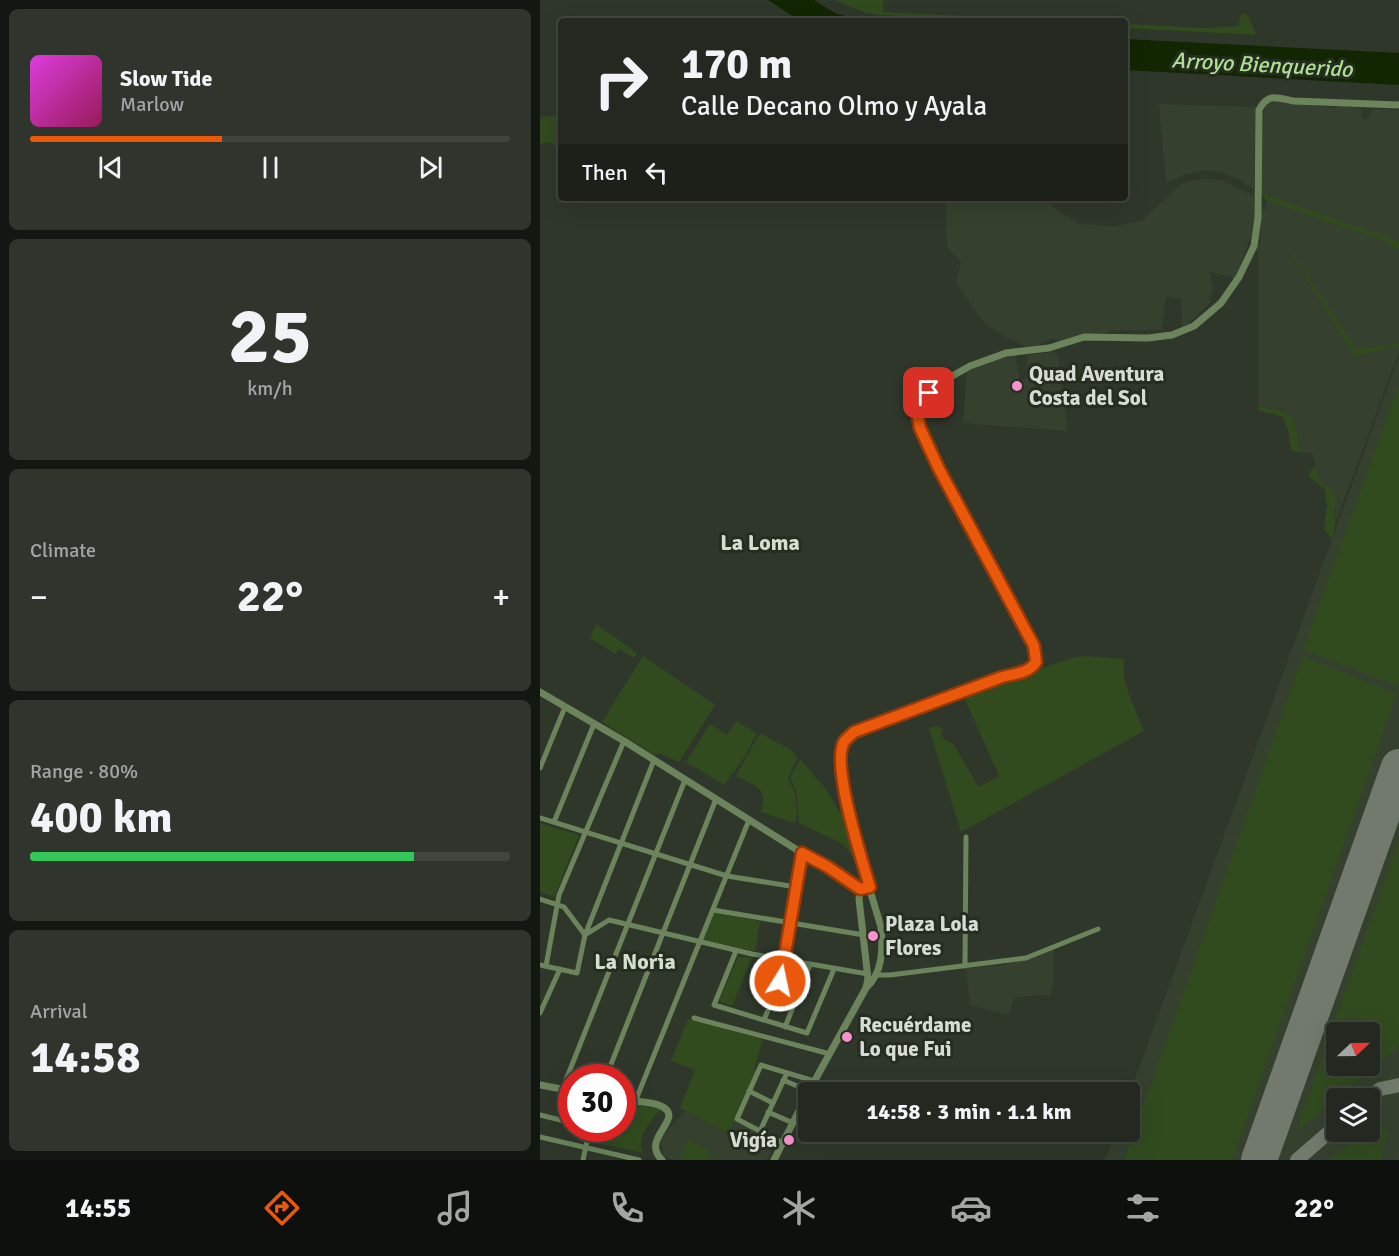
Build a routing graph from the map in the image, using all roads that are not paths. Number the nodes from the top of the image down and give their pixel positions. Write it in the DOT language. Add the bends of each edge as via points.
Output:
graph roads {
  1 [pos="1399,105"];
  2 [pos="540,692"];
  3 [pos="565,707"];
  4 [pos="594,724"];
  5 [pos="624,741"];
  6 [pos="654,760"];
  7 [pos="540,768"];
  8 [pos="686,780"];
  9 [pos="716,799"];
  10 [pos="540,818"];
  11 [pos="749,819"];
  12 [pos="554,822"];
  13 [pos="586,832"];
  14 [pos="966,837"];
  15 [pos="621,843"];
  16 [pos="802,853"];
  17 [pos="656,854"];
  18 [pos="690,865"];
  19 [pos="727,876"];
  20 [pos="796,887"];
  21 [pos="870,887"];
  22 [pos="860,889"];
  23 [pos="540,899"];
  24 [pos="558,905"];
  25 [pos="713,910"];
  26 [pos="790,923"];
  27 [pos="628,925"];
  28 [pos="1098,929"];
  29 [pos="663,934"];
  30 [pos="585,935"];
  31 [pos="864,935"];
  32 [pos="699,943"];
  33 [pos="736,951"];
  34 [pos="786,961"];
  35 [pos="810,965"];
  36 [pos="543,966"];
  37 [pos="965,966"];
  38 [pos="560,969"];
  39 [pos="834,969"];
  40 [pos="868,974"];
  41 [pos="877,975"];
  42 [pos="866,988"];
  43 [pos="540,1013"];
  44 [pos="694,1018"];
  45 [pos="764,1020"];
  46 [pos="785,1027"];
  47 [pos="830,1054"];
  48 [pos="572,1064"];
  49 [pos="611,1064"];
  50 [pos="787,1073"];
  51 [pos="783,1080"];
  52 [pos="814,1081"];
  53 [pos="540,1085"];
  54 [pos="798,1087"];
  55 [pos="558,1089"];
  56 [pos="750,1091"];
  57 [pos="636,1100"];
  58 [pos="636,1102"];
  59 [pos="772,1103"];
  60 [pos="768,1112"];
  61 [pos="798,1112"];
  62 [pos="540,1115"];
  63 [pos="558,1120"];
  64 [pos="793,1123"];
  65 [pos="760,1131"];
  66 [pos="540,1137"];
  67 [pos="587,1142"];
  68 [pos="783,1143"];
  69 [pos="586,1148"];
  70 [pos="583,1160"];
  71 [pos="639,1160"];
  72 [pos="662,1160"];
  73 [pos="774,1160"];
  1 -- 21 [label="street" via="1277,98 1263,102 1259,110 1254,246 1221,303 1194,326 1172,335 1084,337 1049,348 1006,353 947,379 921,402 917,413 920,428 1034,646 1036,662 1032,668 854,732 843,743 841,763 849,812"];
  2 -- 3 [label="street"];
  3 -- 4 [label="street"];
  3 -- 7 [label="street"];
  4 -- 5 [label="street"];
  4 -- 12 [label="street"];
  5 -- 6 [label="street"];
  5 -- 13 [label="street"];
  6 -- 8 [label="street"];
  6 -- 15 [label="street"];
  8 -- 9 [label="street"];
  8 -- 17 [label="street"];
  9 -- 11 [label="street"];
  9 -- 18 [label="street"];
  10 -- 12 [label="street"];
  11 -- 16 [label="street"];
  11 -- 19 [label="street"];
  12 -- 13 [label="street"];
  13 -- 15 [label="street"];
  13 -- 24 [label="street"];
  14 -- 37 [label="street"];
  15 -- 17 [label="street"];
  15 -- 30 [label="street"];
  16 -- 20 [label="street"];
  16 -- 22 [label="street"];
  17 -- 18 [label="street"];
  17 -- 27 [label="street"];
  18 -- 19 [label="street"];
  18 -- 29 [label="street"];
  19 -- 20 [label="street"];
  19 -- 25 [label="street"];
  20 -- 26 [label="street"];
  21 -- 22 [label="street"];
  21 -- 41 [label="street" via="882,938"];
  22 -- 31 [label="street"];
  23 -- 24 [label="street"];
  24 -- 30 [label="street" via="564,907"];
  24 -- 36 [label="street"];
  25 -- 26 [label="street"];
  25 -- 32 [label="street"];
  26 -- 31 [label="street"];
  26 -- 34 [label="street"];
  27 -- 29 [label="street"];
  27 -- 30 [label="street" via="609,920"];
  27 -- 48 [label="street"];
  28 -- 37 [label="street" via="1026,958"];
  29 -- 32 [label="street"];
  29 -- 49 [label="street"];
  30 -- 38 [label="street" via="577,973"];
  31 -- 40 [label="street"];
  32 -- 33 [label="street"];
  32 -- 57 [label="street"];
  33 -- 34 [label="street"];
  33 -- 45 [label="street" via="714,1005"];
  34 -- 35 [label="street"];
  34 -- 45 [label="street"];
  35 -- 39 [label="street"];
  35 -- 46 [label="street"];
  36 -- 38 [label="street"];
  37 -- 41 [label="street"];
  38 -- 43 [label="street"];
  39 -- 40 [label="street"];
  39 -- 46 [label="street" via="807,1033"];
  40 -- 42 [label="street"];
  41 -- 42 [label="street"];
  42 -- 47 [label="street"];
  44 -- 47 [label="street"];
  45 -- 46 [label="street"];
  47 -- 52 [label="street"];
  50 -- 51 [label="street"];
  50 -- 52 [label="street"];
  50 -- 56 [label="street" via="761,1065"];
  51 -- 54 [label="street"];
  51 -- 59 [label="street"];
  53 -- 55 [label="street"];
  56 -- 59 [label="street"];
  56 -- 65 [label="street" via="737,1119"];
  58 -- 72 [label="street" via="659,1106 668,1114 667,1125 654,1146"];
  59 -- 60 [label="street"];
  60 -- 64 [label="street"];
  60 -- 65 [label="street"];
  61 -- 64 [label="street"];
  62 -- 63 [label="street"];
  64 -- 68 [label="street"];
  65 -- 68 [label="street"];
  66 -- 69 [label="street"];
  67 -- 69 [label="street"];
  68 -- 73 [label="street"];
  69 -- 70 [label="street"];
  69 -- 71 [label="street"];
}
